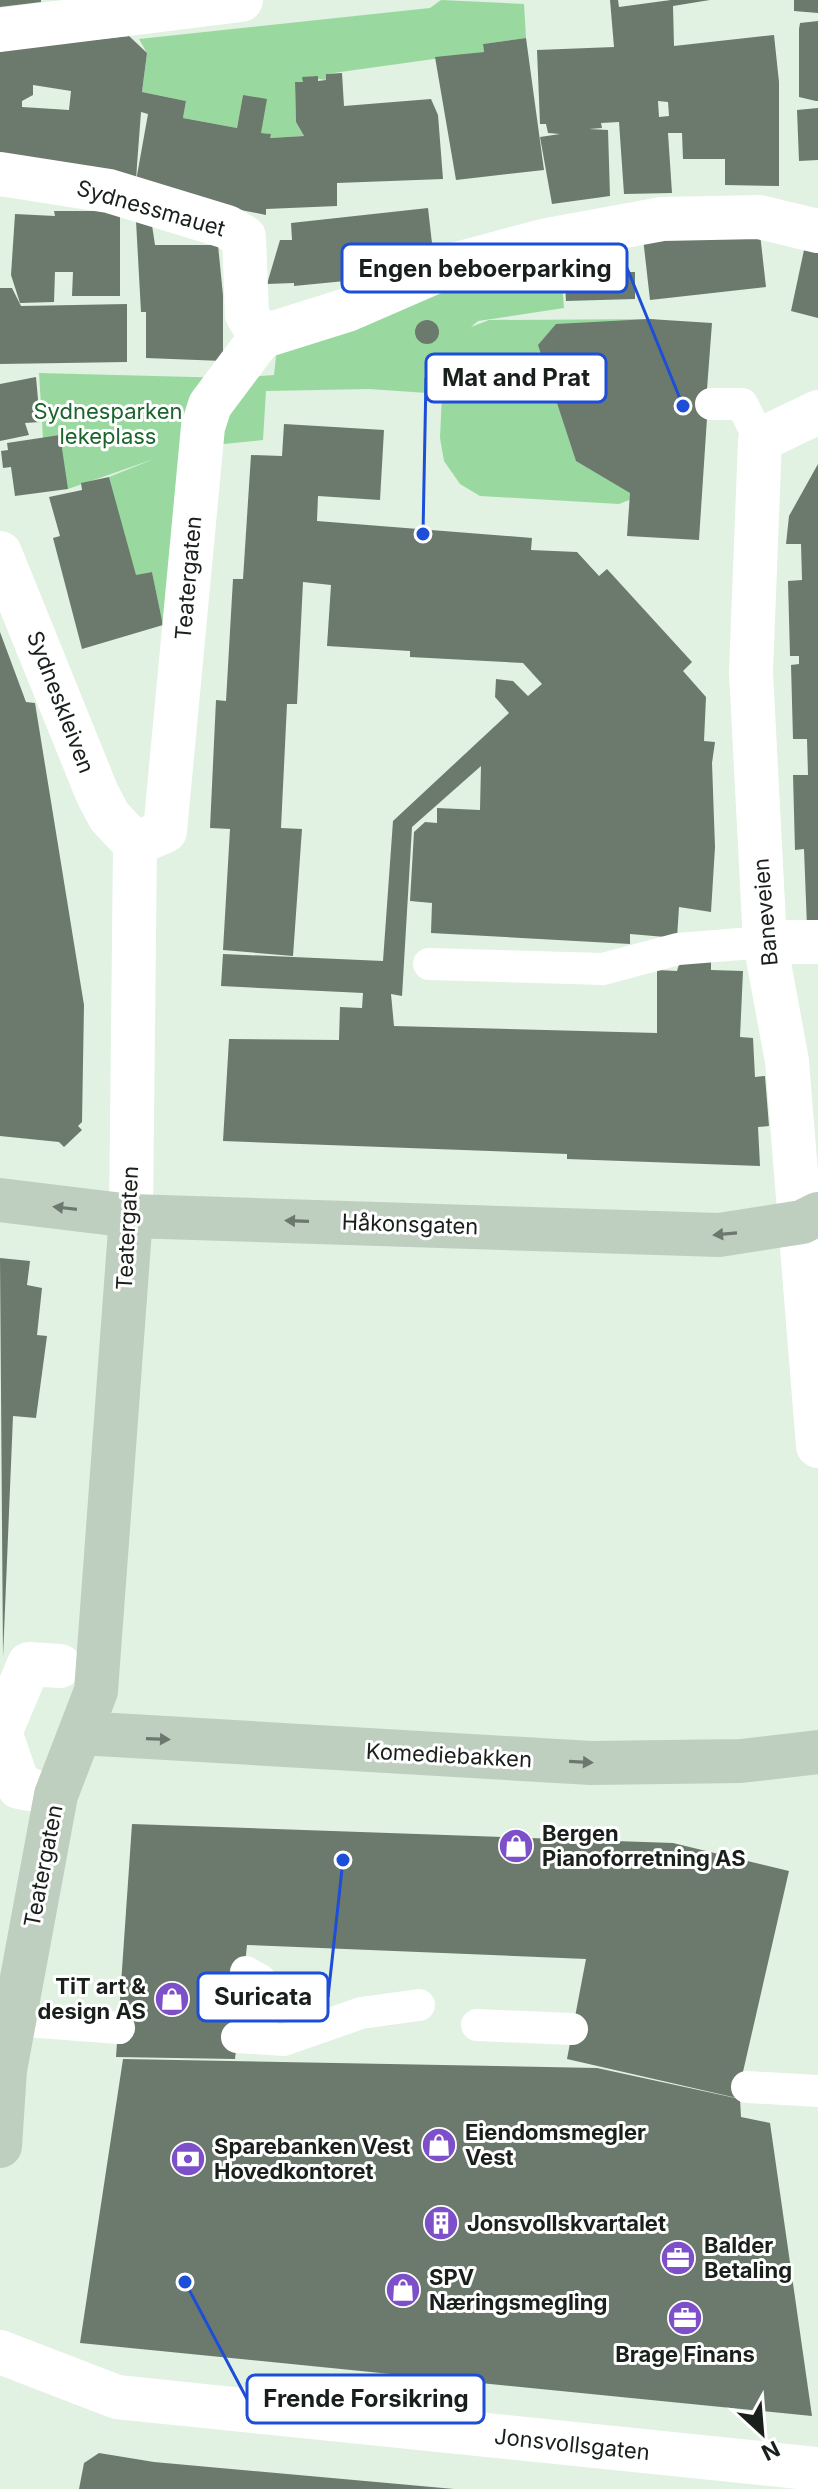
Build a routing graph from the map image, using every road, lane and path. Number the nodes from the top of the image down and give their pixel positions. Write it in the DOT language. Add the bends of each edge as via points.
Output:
graph roads {
  1 [pos="241,0"];
  2 [pos="0,30"];
  3 [pos="0,174"];
  4 [pos="818,231"];
  5 [pos="261,337"];
  6 [pos="711,404"];
  7 [pos="818,412"];
  8 [pos="760,440"];
  9 [pos="0,553"];
  10 [pos="135,844"];
  11 [pos="765,942"];
  12 [pos="818,942"];
  13 [pos="429,964"];
  14 [pos="0,1200"];
  15 [pos="131,1216"];
  16 [pos="810,1218"];
  17 [pos="818,1446"];
  18 [pos="60,1666"];
  19 [pos="0,1732"];
  20 [pos="80,1733"];
  21 [pos="818,1752"];
  22 [pos="29,1789"];
  23 [pos="246,1972"];
  24 [pos="419,2005"];
  25 [pos="13,2020"];
  26 [pos="477,2025"];
  27 [pos="119,2028"];
  28 [pos="572,2029"];
  29 [pos="747,2087"];
  30 [pos="818,2091"];
  31 [pos="0,2146"];
  32 [pos="0,2352"];
  33 [pos="818,2469"];
  1 -- 2 [label="street"];
  3 -- 5 [label="street, Sydnessmauet" via="109,191 244,237 247,315"];
  4 -- 5 [label="street" via="759,217 662,219 543,241 446,267 347,310"];
  5 -- 10 [label="street, Teatergaten" via="210,405 203,427 165,831"];
  6 -- 8 [label="lane" via="742,404"];
  7 -- 8 [label="street"];
  8 -- 11 [label="street, Baneveien" via="751,672"];
  9 -- 10 [label="street, Sydneskleiven" via="97,793 109,816"];
  10 -- 15 [label="street, Teatergaten"];
  11 -- 12 [label="street"];
  11 -- 13 [label="lane" via="678,949 603,969"];
  11 -- 16 [label="street, Baneveien"];
  15 -- 14 [label="main road, Håkonsgaten, one-way"];
  16 -- 15 [label="main road, Håkonsgaten, one-way" via="719,1235"];
  15 -- 20 [label="main road, Teatergaten" via="96,1691"];
  16 -- 17 [label="street, Baneveien"];
  18 -- 19 [label="street" via="29,1664"];
  19 -- 22 [label="street, Teatergaten" via="19,1787"];
  20 -- 21 [label="main road, Komediebakken, one-way" via="591,1763 741,1761"];
  20 -- 25 [label="main road, Teatergaten" via="56,1795"];
  23 -- 24 [label="lane" via="260,1980 265,1995 248,2038 284,2040 361,2013"];
  25 -- 27 [label="lane"];
  25 -- 31 [label="main road, Teatergaten"];
  26 -- 28 [label="lane"];
  29 -- 30 [label="lane"];
  32 -- 33 [label="street, Jonsvollsgaten" via="117,2397"];
}
